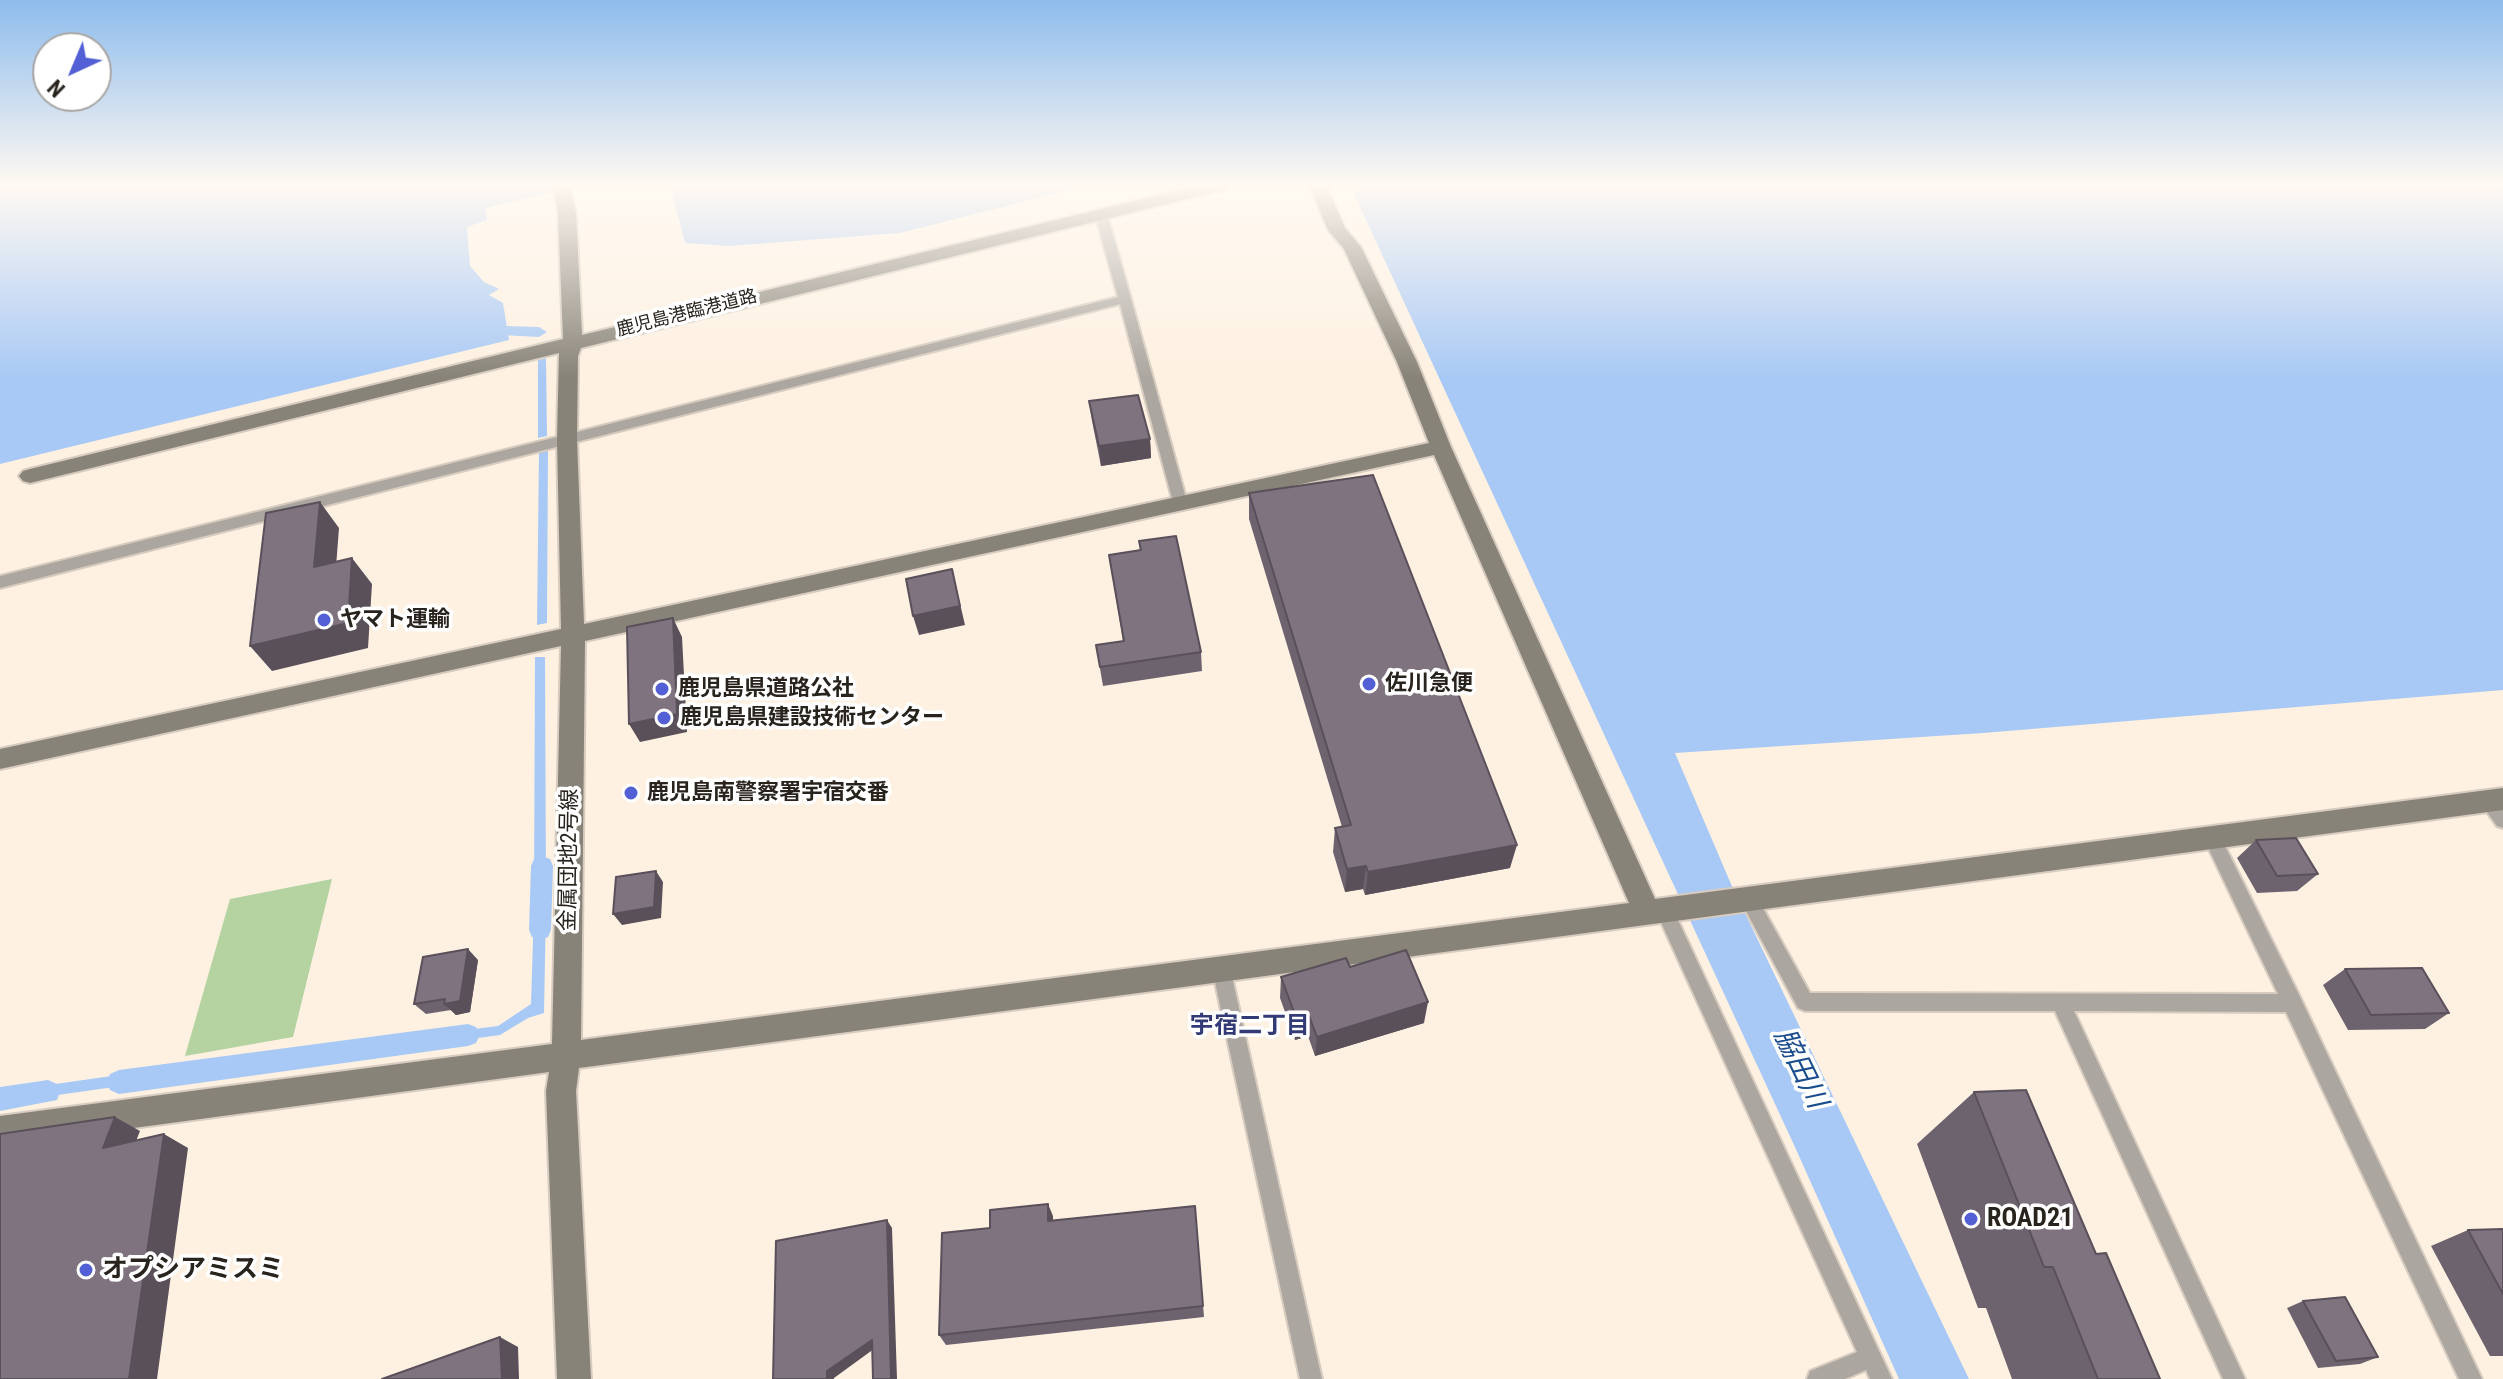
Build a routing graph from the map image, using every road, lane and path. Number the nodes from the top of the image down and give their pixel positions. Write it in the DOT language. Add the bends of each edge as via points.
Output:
graph roads {
  1 [pos="567,249"];
  2 [pos="955,249"];
  3 [pos="1111,249"];
  4 [pos="1353,249"];
  5 [pos="1125,299"];
  6 [pos="573,342"];
  7 [pos="567,439"];
  8 [pos="1441,447"];
  9 [pos="30,476"];
  10 [pos="1180,502"];
  11 [pos="0,582"];
  12 [pos="573,636"];
  13 [pos="0,759"];
  14 [pos="2498,807"];
  15 [pos="2213,839"];
  16 [pos="1744,899"];
  17 [pos="1663,910"];
  18 [pos="1221,968"];
  19 [pos="2061,1003"];
  20 [pos="2293,1003"];
  21 [pos="566,1055"];
  22 [pos="0,1131"];
  23 [pos="1871,1357"];
  24 [pos="574,1379"];
  25 [pos="1311,1379"];
  26 [pos="1818,1379"];
  27 [pos="1881,1379"];
  28 [pos="2234,1379"];
  29 [pos="2471,1379"];
  1 -- 6 [label="street, 金属団地2号線"];
  2 -- 6 [label="street, 鹿児島港臨港道路"];
  3 -- 5 [label="street"];
  4 -- 8 [label="street"];
  5 -- 7 [label="street"];
  5 -- 10 [label="street"];
  6 -- 7 [label="street, 金属団地2号線" via="568,356"];
  6 -- 9 [label="street, 鹿児島港臨港道路"];
  7 -- 11 [label="street"];
  7 -- 12 [label="street, 金属団地2号線"];
  8 -- 10 [label="street"];
  8 -- 17 [label="street"];
  10 -- 12 [label="street"];
  12 -- 13 [label="street"];
  12 -- 21 [label="street, 金属団地2号線"];
  14 -- 15 [label="street"];
  15 -- 16 [label="street"];
  15 -- 20 [label="street"];
  16 -- 17 [label="street"];
  16 -- 19 [label="street" via="1805,1002"];
  17 -- 18 [label="street"];
  17 -- 23 [label="street"];
  18 -- 21 [label="street"];
  18 -- 25 [label="street"];
  19 -- 20 [label="street"];
  19 -- 28 [label="street"];
  20 -- 29 [label="street"];
  21 -- 22 [label="street"];
  21 -- 24 [label="street, 金属団地2号線" via="561,1091"];
  23 -- 26 [label="street"];
  23 -- 27 [label="street"];
}
